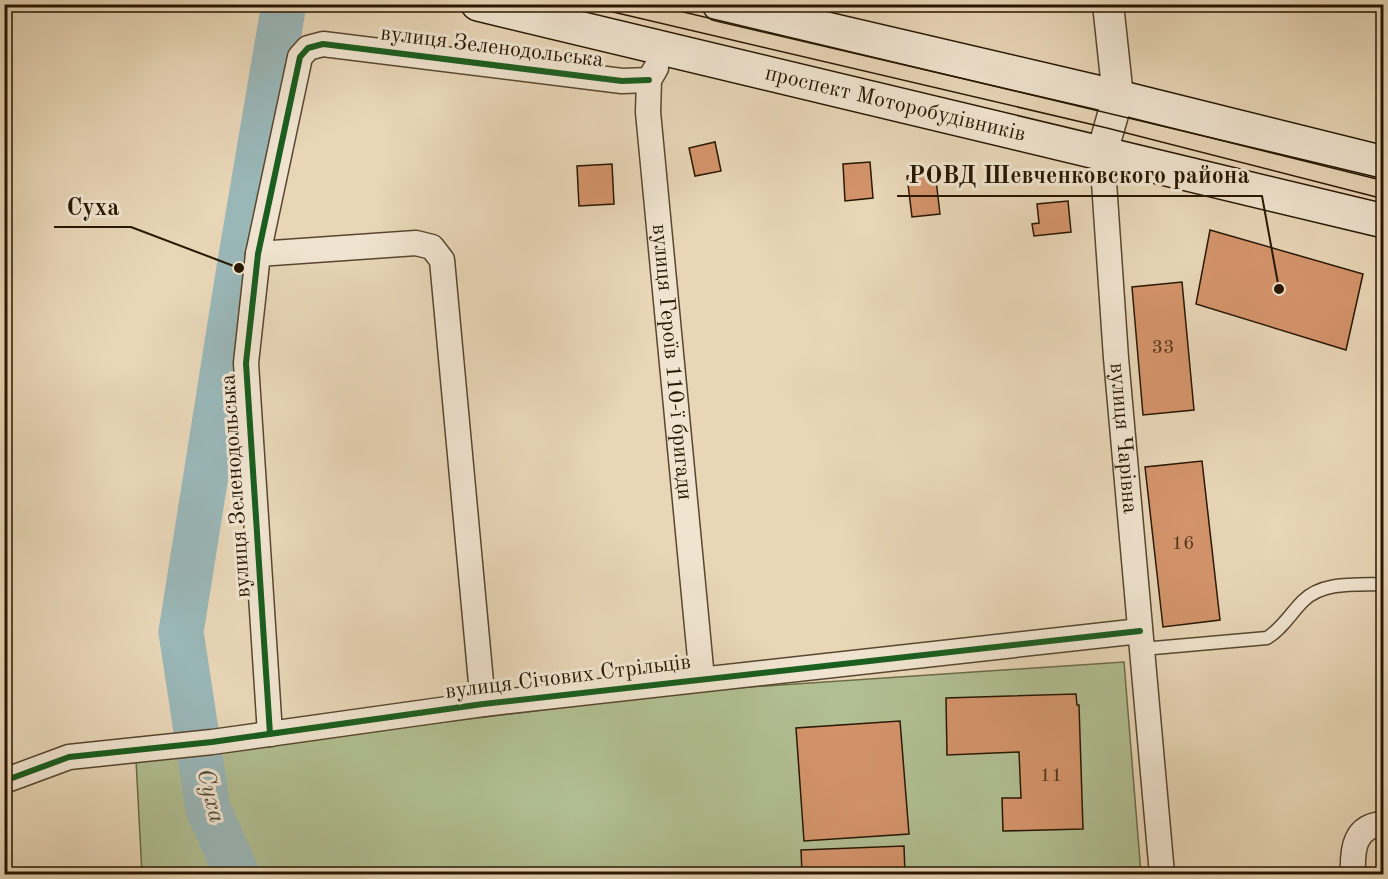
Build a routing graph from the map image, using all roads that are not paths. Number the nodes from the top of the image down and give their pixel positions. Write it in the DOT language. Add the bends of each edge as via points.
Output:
graph roads {
  1 [pos="478,4"];
  2 [pos="719,4"];
  3 [pos="1108,4"];
  4 [pos="668,50"];
  5 [pos="649,80"];
  6 [pos="1118,97"];
  7 [pos="1102,153"];
  8 [pos="1383,163"];
  9 [pos="1383,220"];
  10 [pos="258,254"];
  11 [pos="1383,584"];
  12 [pos="1141,640"];
  13 [pos="702,679"];
  14 [pos="483,704"];
  15 [pos="270,734"];
  16 [pos="4,780"];
  17 [pos="1383,824"];
  18 [pos="1162,874"];
  19 [pos="1353,874"];
  1 -- 4 [label="main road, проспект Моторобудівників"];
  2 -- 6 [label="main road"];
  3 -- 6 [label="street, вулиця Чарівна"];
  4 -- 5 [label="street"];
  4 -- 7 [label="main road, проспект Моторобудівників"];
  5 -- 10 [label="street, вулиця Зеленодольська" via="622,81 323,44 308,48 296,70"];
  5 -- 13 [label="street, вулиця Героїв 110-ї бригади" via="648,112"];
  6 -- 7 [label="street, вулиця Чарівна"];
  6 -- 8 [label="main road"];
  7 -- 9 [label="main road, проспект Моторобудівників"];
  7 -- 12 [label="street, вулиця Чарівна"];
  10 -- 14 [label="street" via="416,243 432,247 442,260"];
  10 -- 15 [label="street, вулиця Зеленодольська" via="246,363"];
  11 -- 12 [label="lane" via="1331,586 1314,591 1281,629 1267,638"];
  12 -- 13 [label="street, вулиця Січових Стрільців"];
  12 -- 18 [label="street, вулиця Чарівна"];
  13 -- 14 [label="street, вулиця Січових Стрільців"];
  14 -- 15 [label="street, вулиця Січових Стрільців"];
  15 -- 16 [label="street, вулиця Січових Стрільців" via="69,757"];
  17 -- 19 [label="street" via="1362,831 1355,842"];
}
